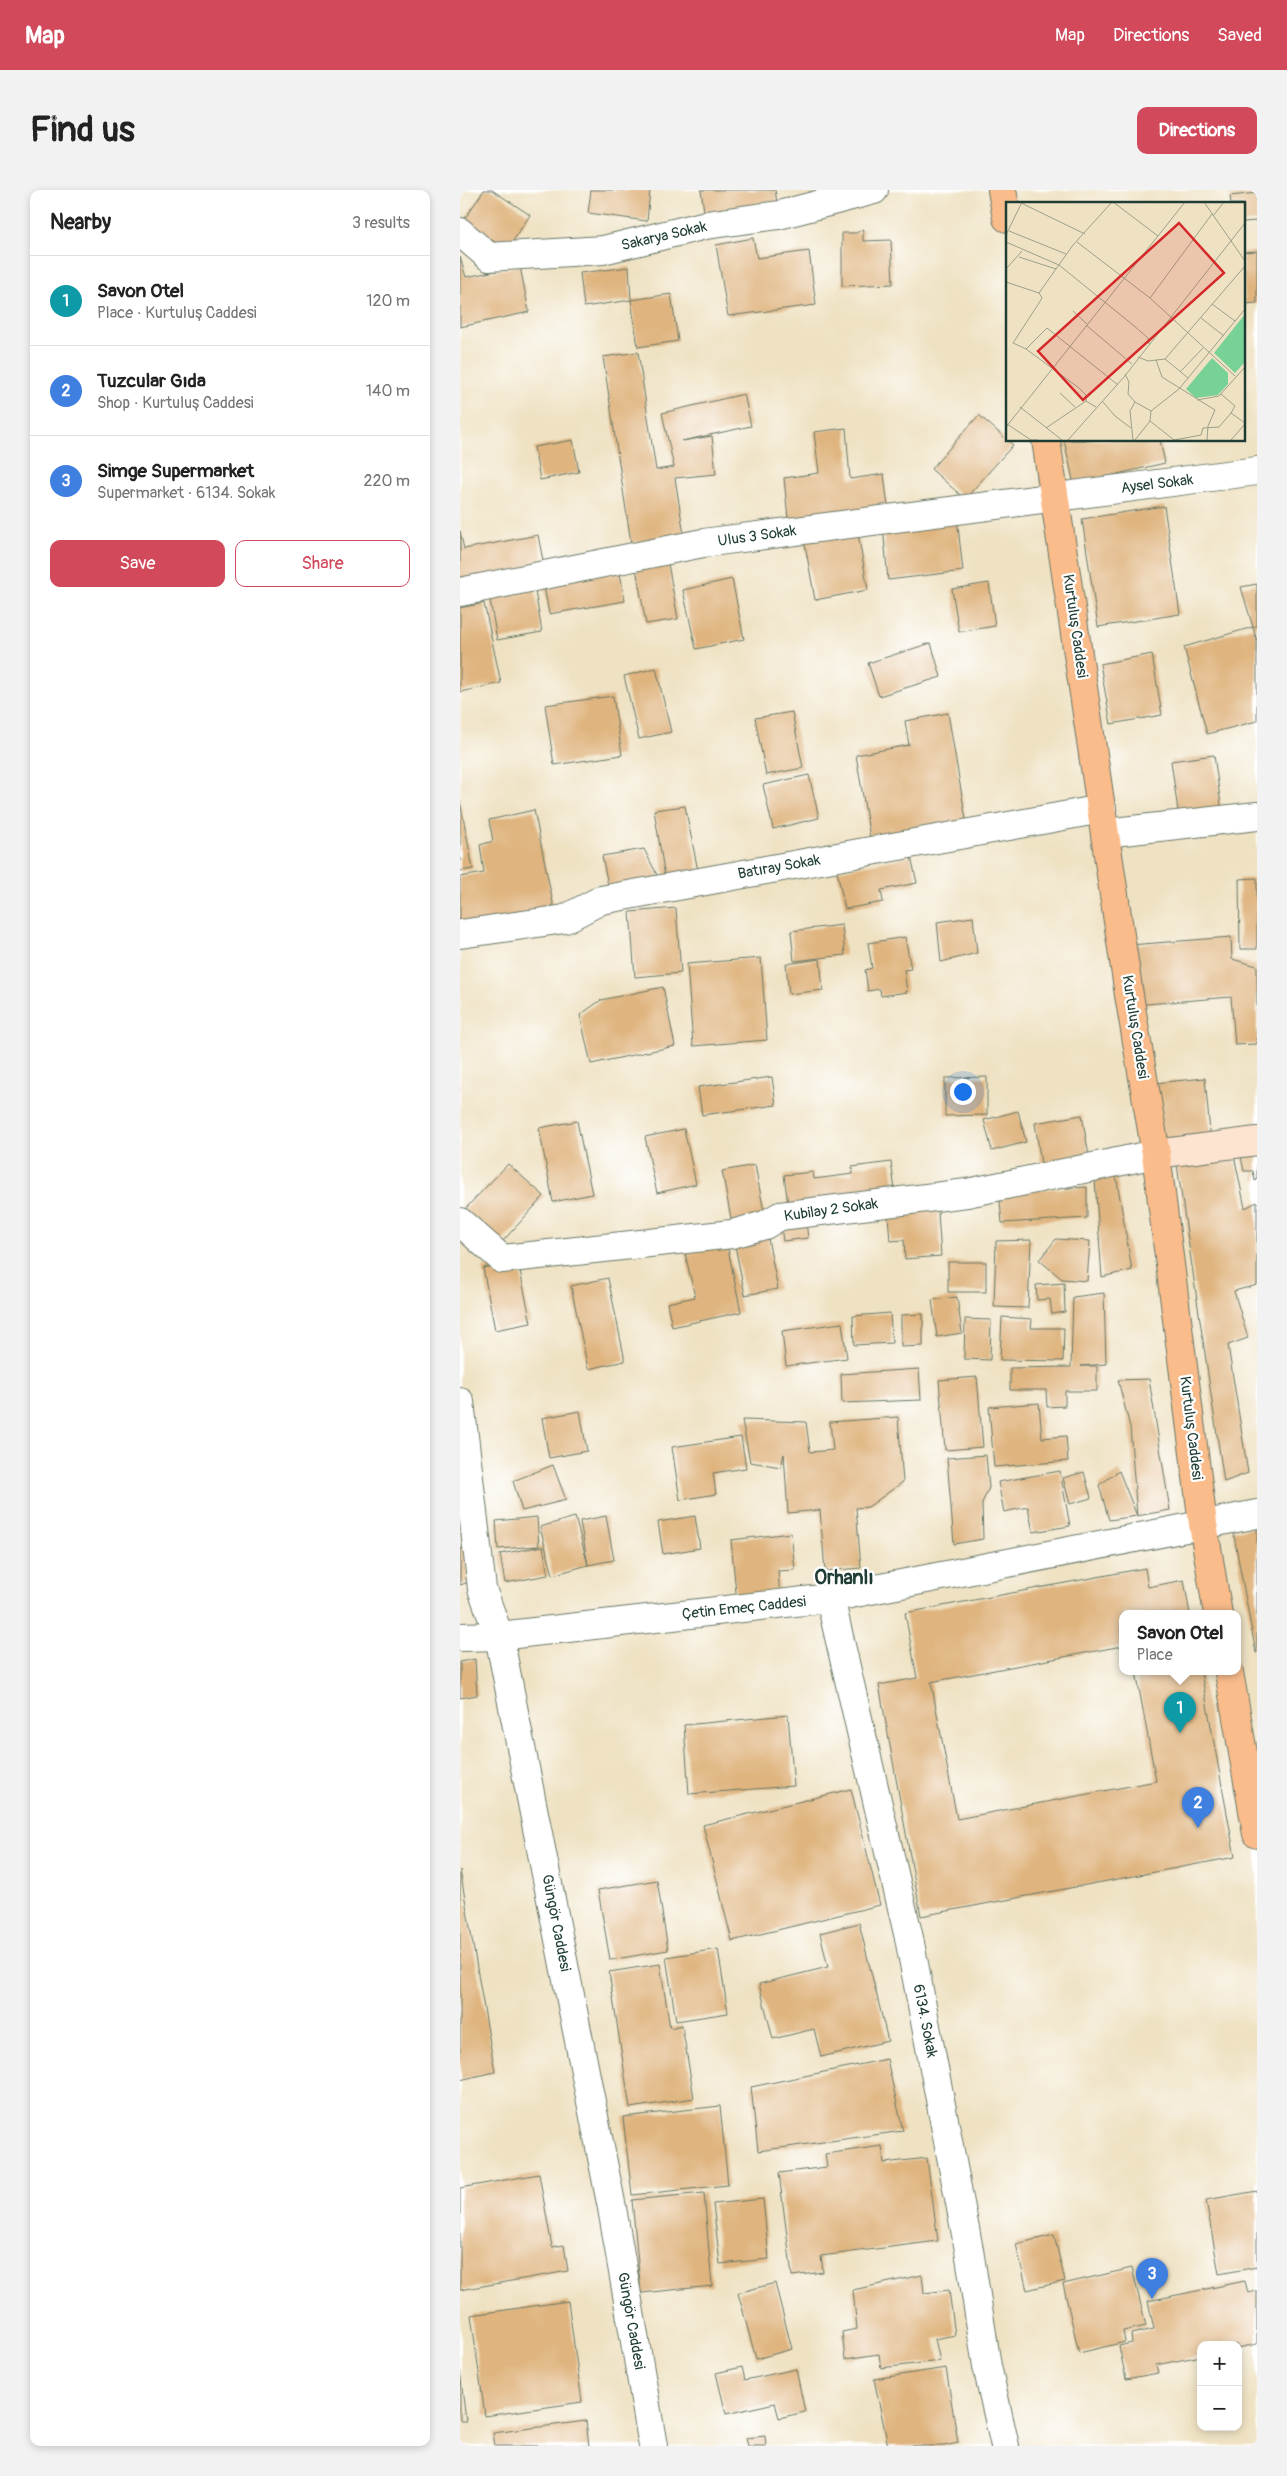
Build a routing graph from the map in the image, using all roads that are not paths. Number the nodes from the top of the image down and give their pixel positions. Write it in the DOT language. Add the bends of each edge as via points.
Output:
graph roads {
  1 [pos="874,190"];
  2 [pos="1002,190"];
  3 [pos="1006,212"];
  4 [pos="460,232"];
  5 [pos="1046,441"];
  6 [pos="1257,471"];
  7 [pos="1056,496"];
  8 [pos="460,592"];
  9 [pos="1257,816"];
  10 [pos="1104,821"];
  11 [pos="460,934"];
  12 [pos="1257,1141"];
  13 [pos="1156,1154"];
  14 [pos="460,1222"];
  15 [pos="460,1402"];
  16 [pos="462,1455"];
  17 [pos="1257,1514"];
  18 [pos="1203,1524"];
  19 [pos="830,1598"];
  20 [pos="1217,1610"];
  21 [pos="499,1636"];
  22 [pos="460,1637"];
  23 [pos="1229,1675"];
  24 [pos="1257,1834"];
  25 [pos="654,2446"];
  26 [pos="1005,2446"];
  1 -- 4 [label="street, Sakarya Sokak" via="779,215 706,225 603,250 489,257"];
  2 -- 3 [label="main road"];
  5 -- 7 [label="main road, Kurtuluş Caddesi"];
  6 -- 7 [label="street, Aysel Sokak"];
  7 -- 8 [label="street, Ulus 3 Sokak" via="703,543"];
  7 -- 10 [label="main road, Kurtuluş Caddesi"];
  9 -- 10 [label="street, Batıray Sokak"];
  10 -- 11 [label="street, Batıray Sokak" via="601,900 565,919"];
  10 -- 13 [label="main road, Kurtuluş Caddesi"];
  12 -- 13 [label="street"];
  13 -- 14 [label="street, Kubilay 2 Sokak" via="968,1193 780,1216 764,1225 732,1234 502,1259"];
  13 -- 18 [label="main road, Kurtuluş Caddesi"];
  15 -- 16 [label="street, Güngör Caddesi"];
  16 -- 21 [label="street, Güngör Caddesi" via="482,1589"];
  17 -- 18 [label="street, Çetin Emeç Caddesi"];
  18 -- 19 [label="street, Çetin Emeç Caddesi"];
  18 -- 20 [label="main road, Kurtuluş Caddesi"];
  19 -- 21 [label="street, Çetin Emeç Caddesi"];
  19 -- 26 [label="street, 6134. Sokak" via="909,1938 969,2250 987,2366"];
  21 -- 22 [label="street, Çetin Emeç Caddesi"];
  21 -- 25 [label="street, Güngör Caddesi" via="612,2208"];
  23 -- 24 [label="main road"];
}
